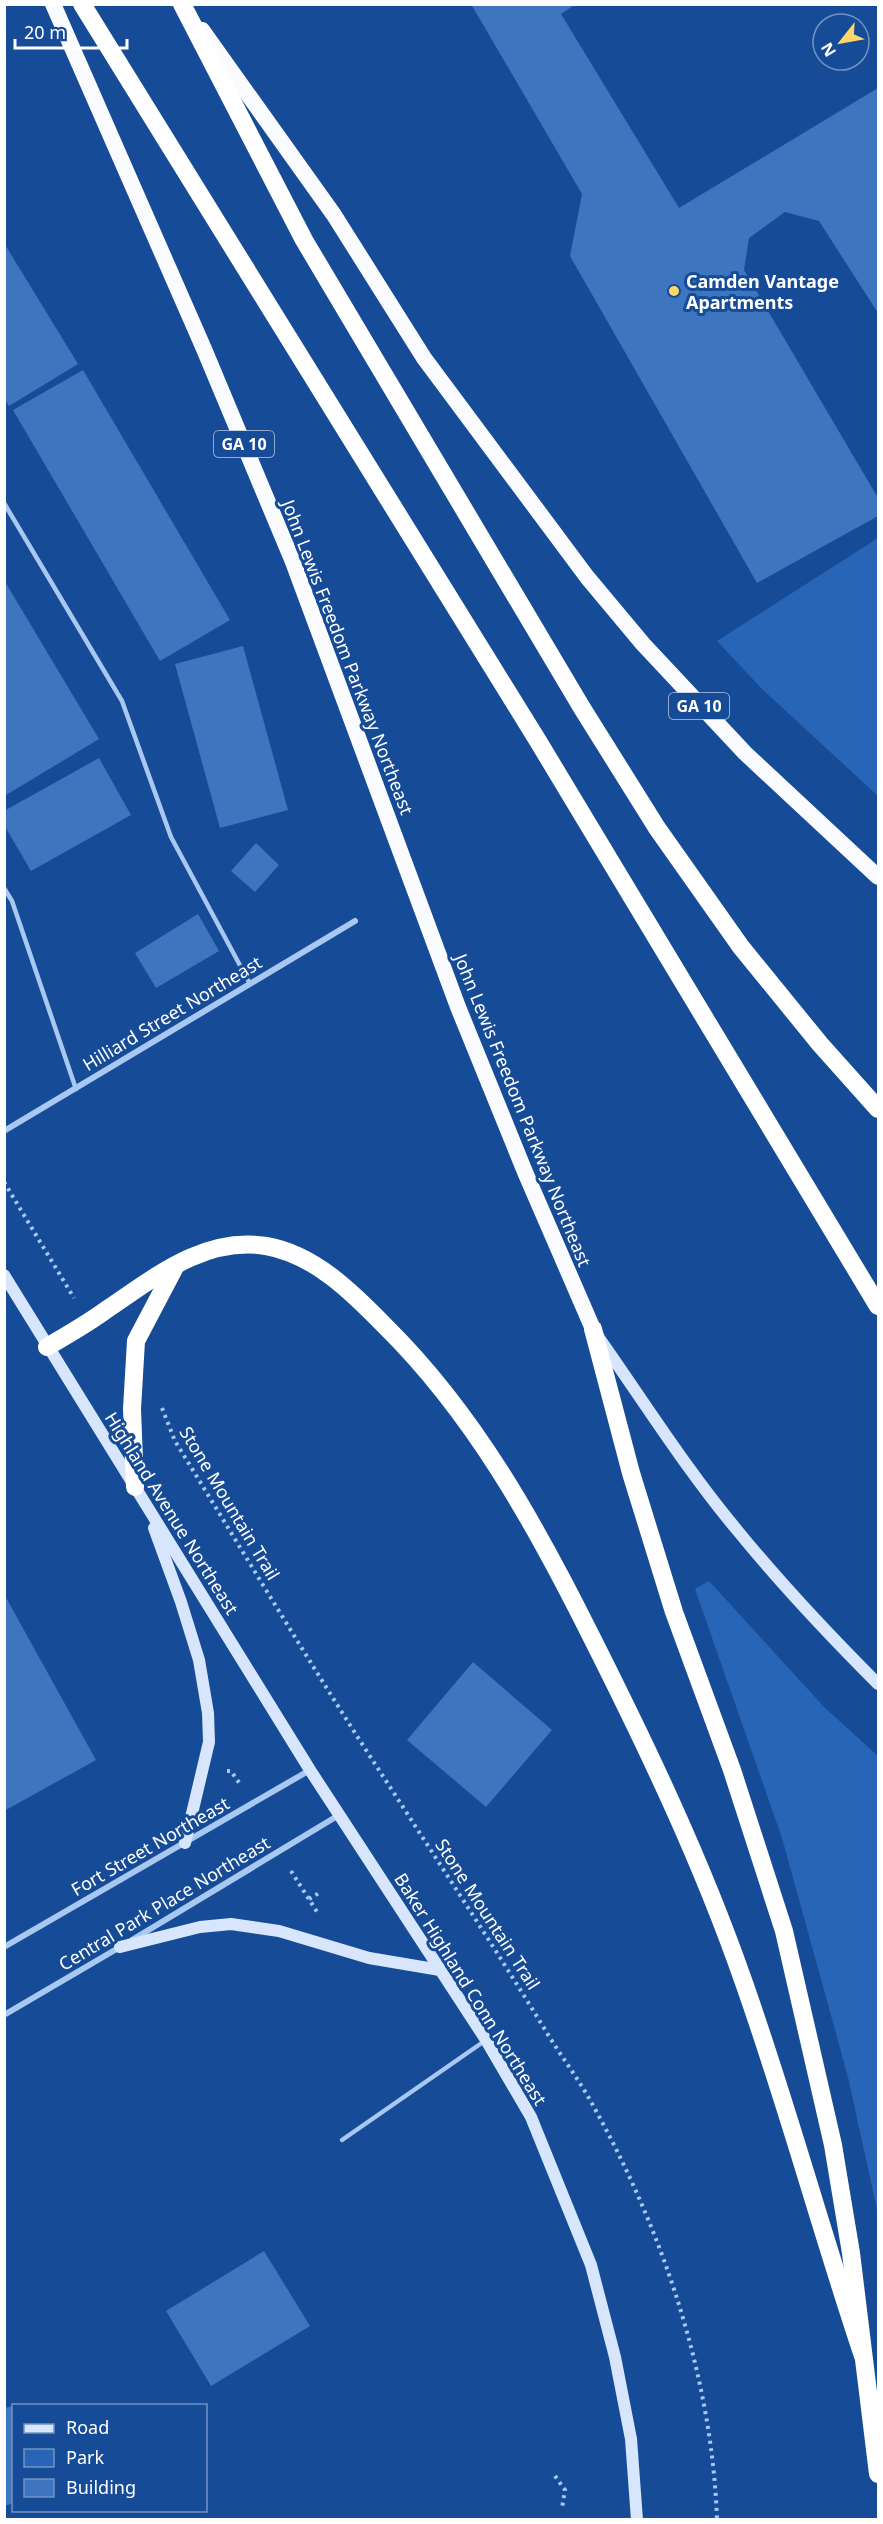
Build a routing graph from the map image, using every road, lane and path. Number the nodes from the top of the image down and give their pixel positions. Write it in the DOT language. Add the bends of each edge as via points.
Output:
graph roads {
  1 [pos="53,4"];
  2 [pos="82,4"];
  3 [pos="183,4"];
  4 [pos="4,504"];
  5 [pos="879,877"];
  6 [pos="4,888"];
  7 [pos="355,921"];
  8 [pos="250,984"];
  9 [pos="76,1089"];
  10 [pos="879,1108"];
  11 [pos="4,1131"];
  12 [pos="4,1182"];
  13 [pos="178,1261"];
  14 [pos="4,1275"];
  15 [pos="75,1300"];
  16 [pos="879,1306"];
  17 [pos="593,1329"];
  18 [pos="47,1347"];
  19 [pos="160,1404"];
  20 [pos="135,1487"];
  21 [pos="145,1504"];
  22 [pos="879,1684"];
  23 [pos="310,1770"];
  24 [pos="224,1771"];
  25 [pos="244,1790"];
  26 [pos="339,1815"];
  27 [pos="185,1843"];
  28 [pos="290,1870"];
  29 [pos="319,1893"];
  30 [pos="309,1899"];
  31 [pos="322,1919"];
  32 [pos="4,1947"];
  33 [pos="120,1947"];
  34 [pos="440,1970"];
  35 [pos="4,2015"];
  36 [pos="486,2040"];
  37 [pos="342,2140"];
  38 [pos="863,2356"];
  39 [pos="879,2474"];
  40 [pos="555,2476"];
  41 [pos="562,2508"];
  42 [pos="637,2520"];
  43 [pos="717,2520"];
  1 -- 17 [label="highway, John Lewis Freedom Parkway Northeast / GA 10" via="293,562 459,1007"];
  2 -- 16 [label="highway" via="538,741"];
  3 -- 5 [label="highway, GA 10" via="334,215 424,358 587,577 642,644 745,753"];
  3 -- 10 [label="highway" via="304,240 657,828 741,947 820,1044"];
  4 -- 8 [label="lane" via="122,701 171,837"];
  6 -- 9 [label="lane" via="12,901"];
  7 -- 8 [label="street, Hilliard Street Northeast"];
  8 -- 9 [label="street, Hilliard Street Northeast"];
  9 -- 11 [label="street, Hilliard Street Northeast"];
  12 -- 15 [label="path"];
  13 -- 18 [label="highway"];
  13 -- 20 [label="highway" via="136,1341 132,1409"];
  13 -- 38 [label="highway" via="229,1245 266,1246 300,1257 326,1272 371,1312 421,1361 465,1416 556,1566 657,1766 703,1874 743,1981"];
  14 -- 18 [label="main road, Highland Avenue Northeast"];
  17 -- 22 [label="main road" via="690,1470 736,1529 832,1638"];
  17 -- 38 [label="highway" via="631,1473 674,1612 732,1770 784,1931 833,2145"];
  18 -- 20 [label="main road, Highland Avenue Northeast"];
  19 -- 43 [label="path, Stone Mountain Trail" via="175,1441 309,1661 590,2099 620,2158 654,2235 679,2306 700,2390"];
  20 -- 21 [label="main road, Highland Avenue Northeast"];
  21 -- 23 [label="main road, Highland Avenue Northeast"];
  21 -- 27 [label="main road" via="199,1660 208,1713 209,1742"];
  23 -- 26 [label="main road, Baker Highland Conn Northeast"];
  23 -- 27 [label="street, Fort Street Northeast"];
  24 -- 25 [label="path" via="231,1771"];
  26 -- 33 [label="street, Central Park Place Northeast"];
  26 -- 34 [label="main road, Baker Highland Conn Northeast"];
  27 -- 32 [label="street, Fort Street Northeast"];
  28 -- 30 [label="path"];
  29 -- 30 [label="path"];
  30 -- 31 [label="path"];
  33 -- 34 [label="main road" via="200,1927 231,1924 279,1931 369,1958"];
  33 -- 35 [label="street, Central Park Place Northeast"];
  34 -- 36 [label="main road, Baker Highland Conn Northeast"];
  36 -- 37 [label="lane"];
  36 -- 42 [label="main road, Baker Highland Conn Northeast" via="531,2117 591,2265 631,2439"];
  38 -- 39 [label="highway"];
  40 -- 41 [label="path" via="564,2485"];
}
